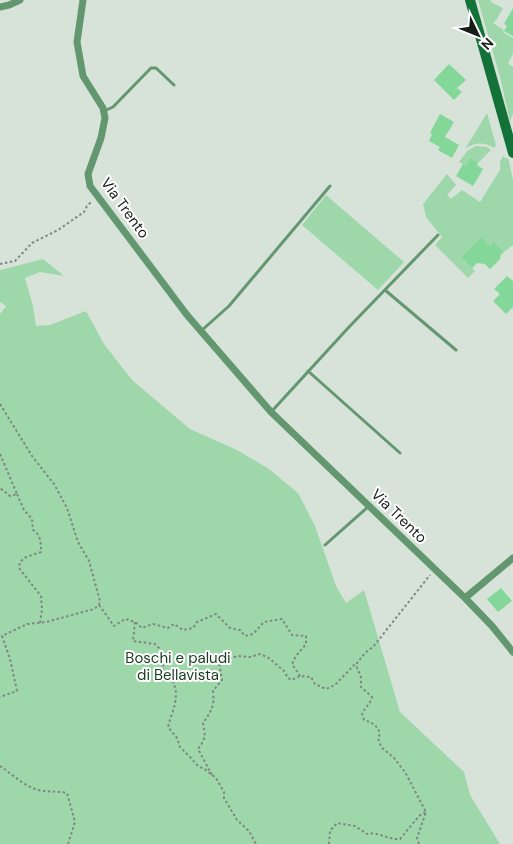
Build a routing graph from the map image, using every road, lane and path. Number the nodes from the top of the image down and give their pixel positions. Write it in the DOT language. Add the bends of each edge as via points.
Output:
graph roads {
  1 [pos="20,0"];
  2 [pos="84,0"];
  3 [pos="470,0"];
  4 [pos="0,7"];
  5 [pos="174,85"];
  6 [pos="104,111"];
  7 [pos="513,153"];
  8 [pos="330,186"];
  9 [pos="97,196"];
  10 [pos="438,235"];
  11 [pos="0,264"];
  12 [pos="385,290"];
  13 [pos="200,332"];
  14 [pos="456,350"];
  15 [pos="308,371"];
  16 [pos="0,404"];
  17 [pos="271,412"];
  18 [pos="400,453"];
  19 [pos="0,454"];
  20 [pos="0,488"];
  21 [pos="17,494"];
  22 [pos="370,505"];
  23 [pos="325,545"];
  24 [pos="513,558"];
  25 [pos="434,569"];
  26 [pos="465,598"];
  27 [pos="99,605"];
  28 [pos="135,622"];
  29 [pos="40,623"];
  30 [pos="1,637"];
  31 [pos="513,652"];
  32 [pos="358,662"];
  33 [pos="300,676"];
  34 [pos="0,697"];
  35 [pos="0,766"];
  36 [pos="212,775"];
  37 [pos="426,812"];
  38 [pos="68,844"];
  39 [pos="256,844"];
  40 [pos="329,844"];
  41 [pos="419,844"];
  1 -- 4 [label="street"];
  2 -- 6 [label="street" via="77,42 83,76"];
  3 -- 7 [label="main road"];
  5 -- 6 [label="lane" via="156,68 149,69 113,107"];
  6 -- 9 [label="street, Via Trento" via="101,138 88,174 90,186"];
  8 -- 13 [label="lane" via="229,306"];
  9 -- 11 [label="path" via="79,216 32,243 15,261"];
  9 -- 13 [label="street, Via Trento"];
  10 -- 12 [label="lane"];
  12 -- 14 [label="lane"];
  12 -- 15 [label="lane"];
  13 -- 17 [label="street, Via Trento"];
  15 -- 17 [label="lane"];
  15 -- 18 [label="lane"];
  16 -- 27 [label="path" via="67,508 78,542 89,561 100,596"];
  17 -- 22 [label="street, Via Trento"];
  19 -- 21 [label="path"];
  20 -- 21 [label="path" via="10,496"];
  21 -- 29 [label="path" via="40,539 41,552 26,557 19,568 41,596"];
  22 -- 23 [label="lane"];
  22 -- 25 [label="street, Via Trento"];
  24 -- 26 [label="street"];
  25 -- 26 [label="street, Via Trento"];
  25 -- 32 [label="path"];
  26 -- 31 [label="street, Via Trento"];
  27 -- 28 [label="path" via="114,626 126,619"];
  27 -- 29 [label="path"];
  28 -- 33 [label="path" via="142,628 153,624 168,628 174,624 183,630 193,628 197,622 216,614 230,628 240,630 245,636 253,634 264,622 282,619 292,635 306,636 306,644 292,664"];
  28 -- 36 [label="path" via="133,641 155,644 164,653 164,680 172,680 176,687 176,705 168,727 178,738 180,747"];
  29 -- 30 [label="path" via="27,624"];
  30 -- 34 [label="path" via="17,691"];
  32 -- 33 [label="path" via="326,689 315,684 311,677"];
  32 -- 37 [label="path" via="361,687 372,697 362,714 364,720 378,728 381,747 405,772"];
  33 -- 36 [label="path" via="292,680 288,678 269,658 260,654 219,662 222,680 213,691 215,702 202,723 206,732 198,748"];
  35 -- 38 [label="path" via="26,785 67,794 75,822"];
  36 -- 39 [label="path" via="237,820 249,831"];
  37 -- 40 [label="path" via="400,839 367,834 355,826 337,823 330,832"];
  37 -- 41 [label="path" via="417,838"];
}
